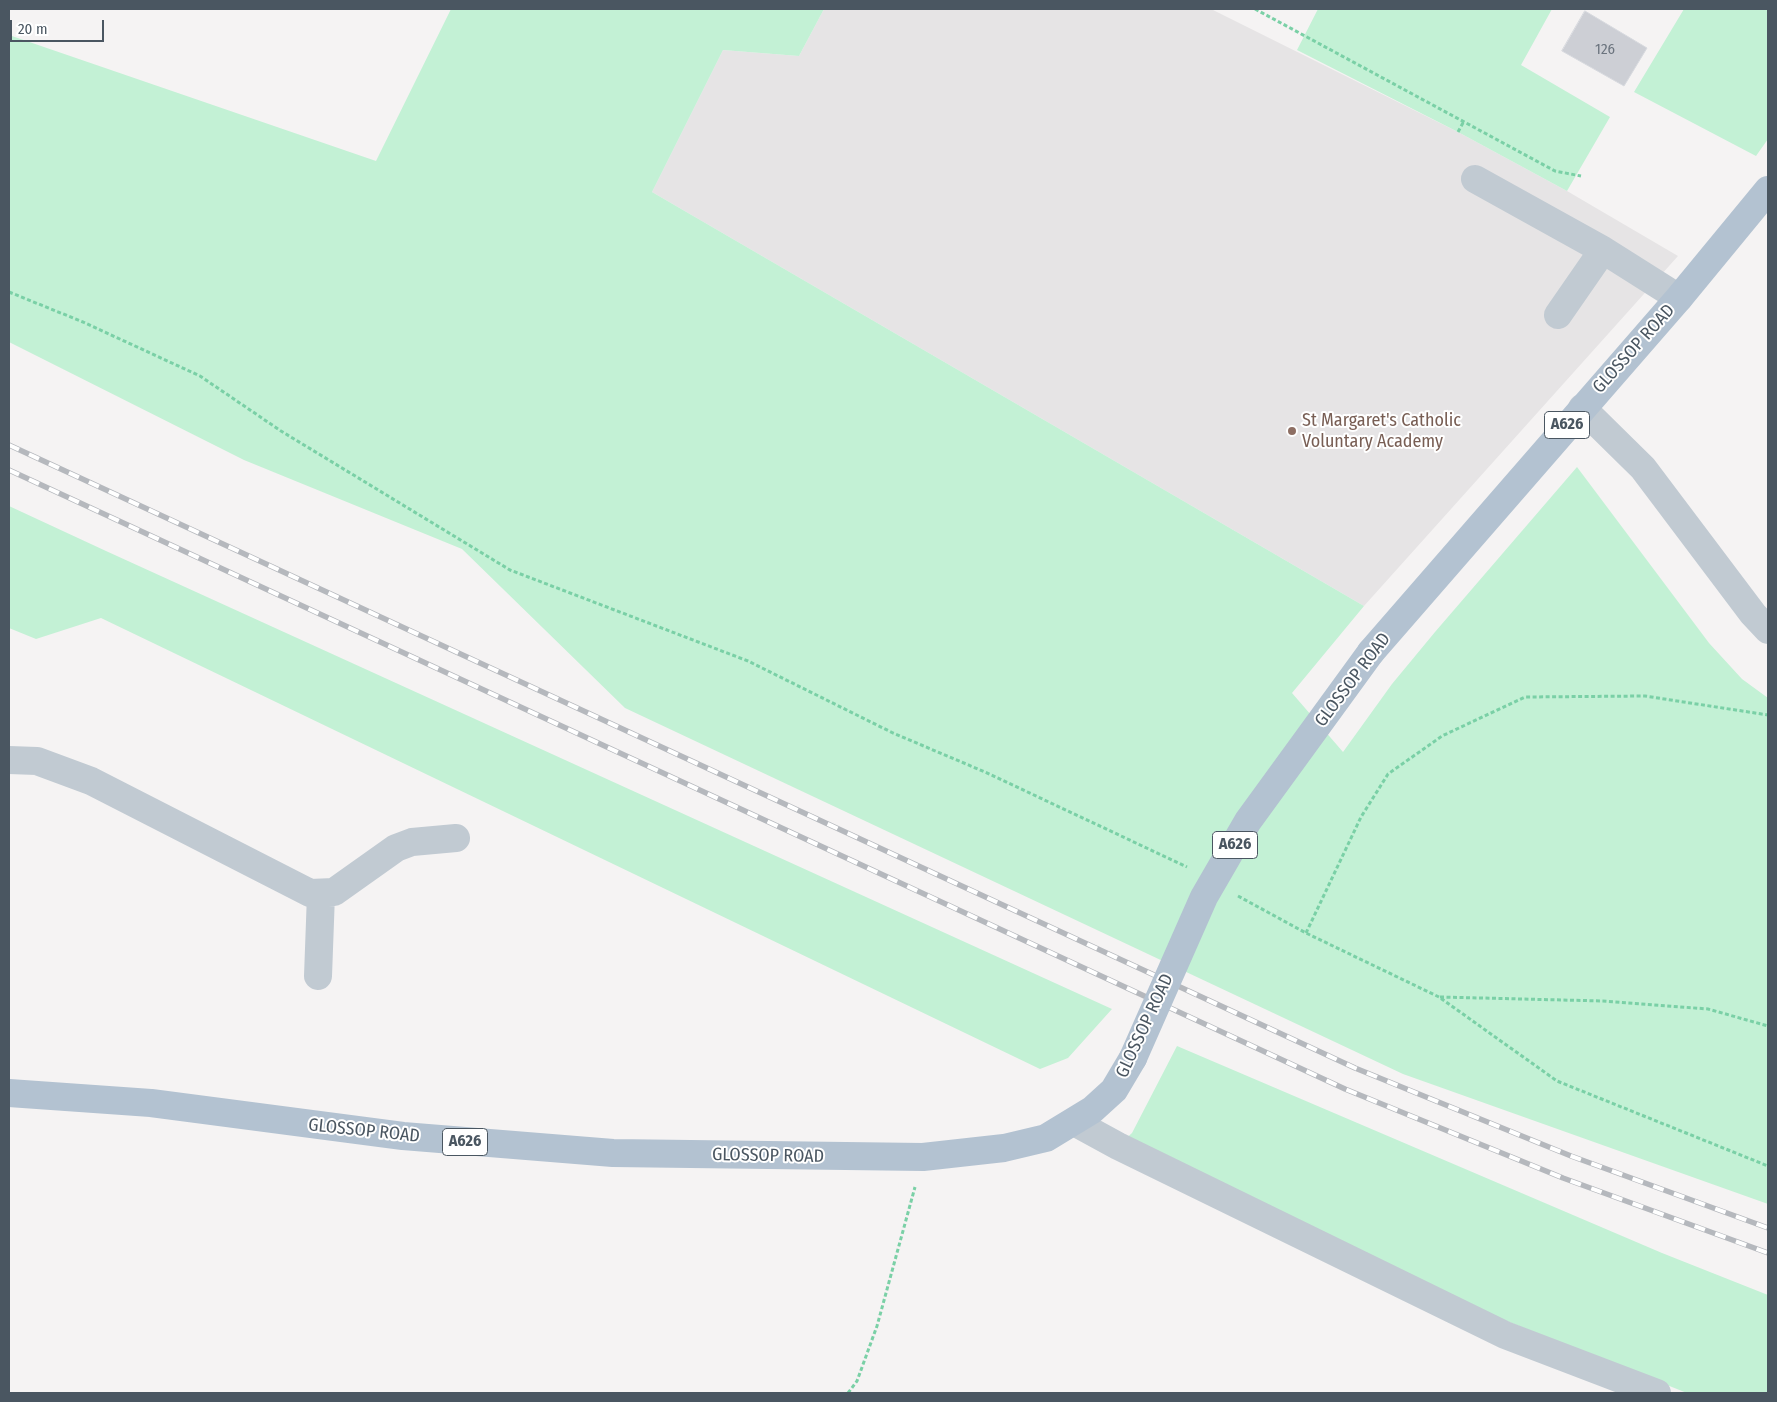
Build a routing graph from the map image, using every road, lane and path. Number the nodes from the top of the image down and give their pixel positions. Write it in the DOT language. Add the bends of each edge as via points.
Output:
graph roads {
  1 [pos="1254,9"];
  2 [pos="1464,121"];
  3 [pos="1458,132"];
  4 [pos="1581,176"];
  5 [pos="1475,179"];
  6 [pos="1768,190"];
  7 [pos="1603,250"];
  8 [pos="9,292"];
  9 [pos="1679,298"];
  10 [pos="1558,315"];
  11 [pos="1582,408"];
  12 [pos="1768,630"];
  13 [pos="1768,716"];
  14 [pos="9,760"];
  15 [pos="456,838"];
  16 [pos="1195,872"];
  17 [pos="321,894"];
  18 [pos="1237,895"];
  19 [pos="1306,933"];
  20 [pos="318,976"];
  21 [pos="1439,997"];
  22 [pos="1768,1026"];
  23 [pos="9,1093"];
  24 [pos="1083,1116"];
  25 [pos="923,1157"];
  26 [pos="1768,1166"];
  27 [pos="848,1393"];
  28 [pos="1657,1393"];
  1 -- 2 [label="path"];
  2 -- 3 [label="path"];
  2 -- 4 [label="path" via="1555,171"];
  5 -- 7 [label="street"];
  6 -- 9 [label="main road, GLOSSOP ROAD / A626"];
  7 -- 9 [label="street"];
  7 -- 10 [label="street"];
  8 -- 16 [label="path" via="200,376 281,431 510,570 748,661 893,733 985,772"];
  9 -- 11 [label="main road, GLOSSOP ROAD / A626"];
  11 -- 12 [label="street" via="1643,468"];
  11 -- 24 [label="main road, GLOSSOP ROAD / A626, bridge" via="1371,652 1248,821 1204,898 1133,1058 1114,1090"];
  13 -- 19 [label="path" via="1645,696 1525,697 1442,736 1388,774 1362,817"];
  14 -- 17 [label="street" via="37,761 91,780 297,888"];
  15 -- 17 [label="street" via="412,842 396,848 334,892"];
  17 -- 20 [label="street"];
  18 -- 19 [label="path"];
  19 -- 21 [label="path"];
  21 -- 22 [label="path" via="1603,1001 1699,1008"];
  21 -- 26 [label="path" via="1556,1082"];
  23 -- 25 [label="main road, GLOSSOP ROAD / A626" via="151,1103 383,1134 604,1153"];
  24 -- 25 [label="main road, GLOSSOP ROAD / A626" via="1046,1138 1004,1148"];
  24 -- 28 [label="street" via="1118,1146 1504,1335"];
  25 -- 27 [label="path" via="876,1326 858,1380"];
}
